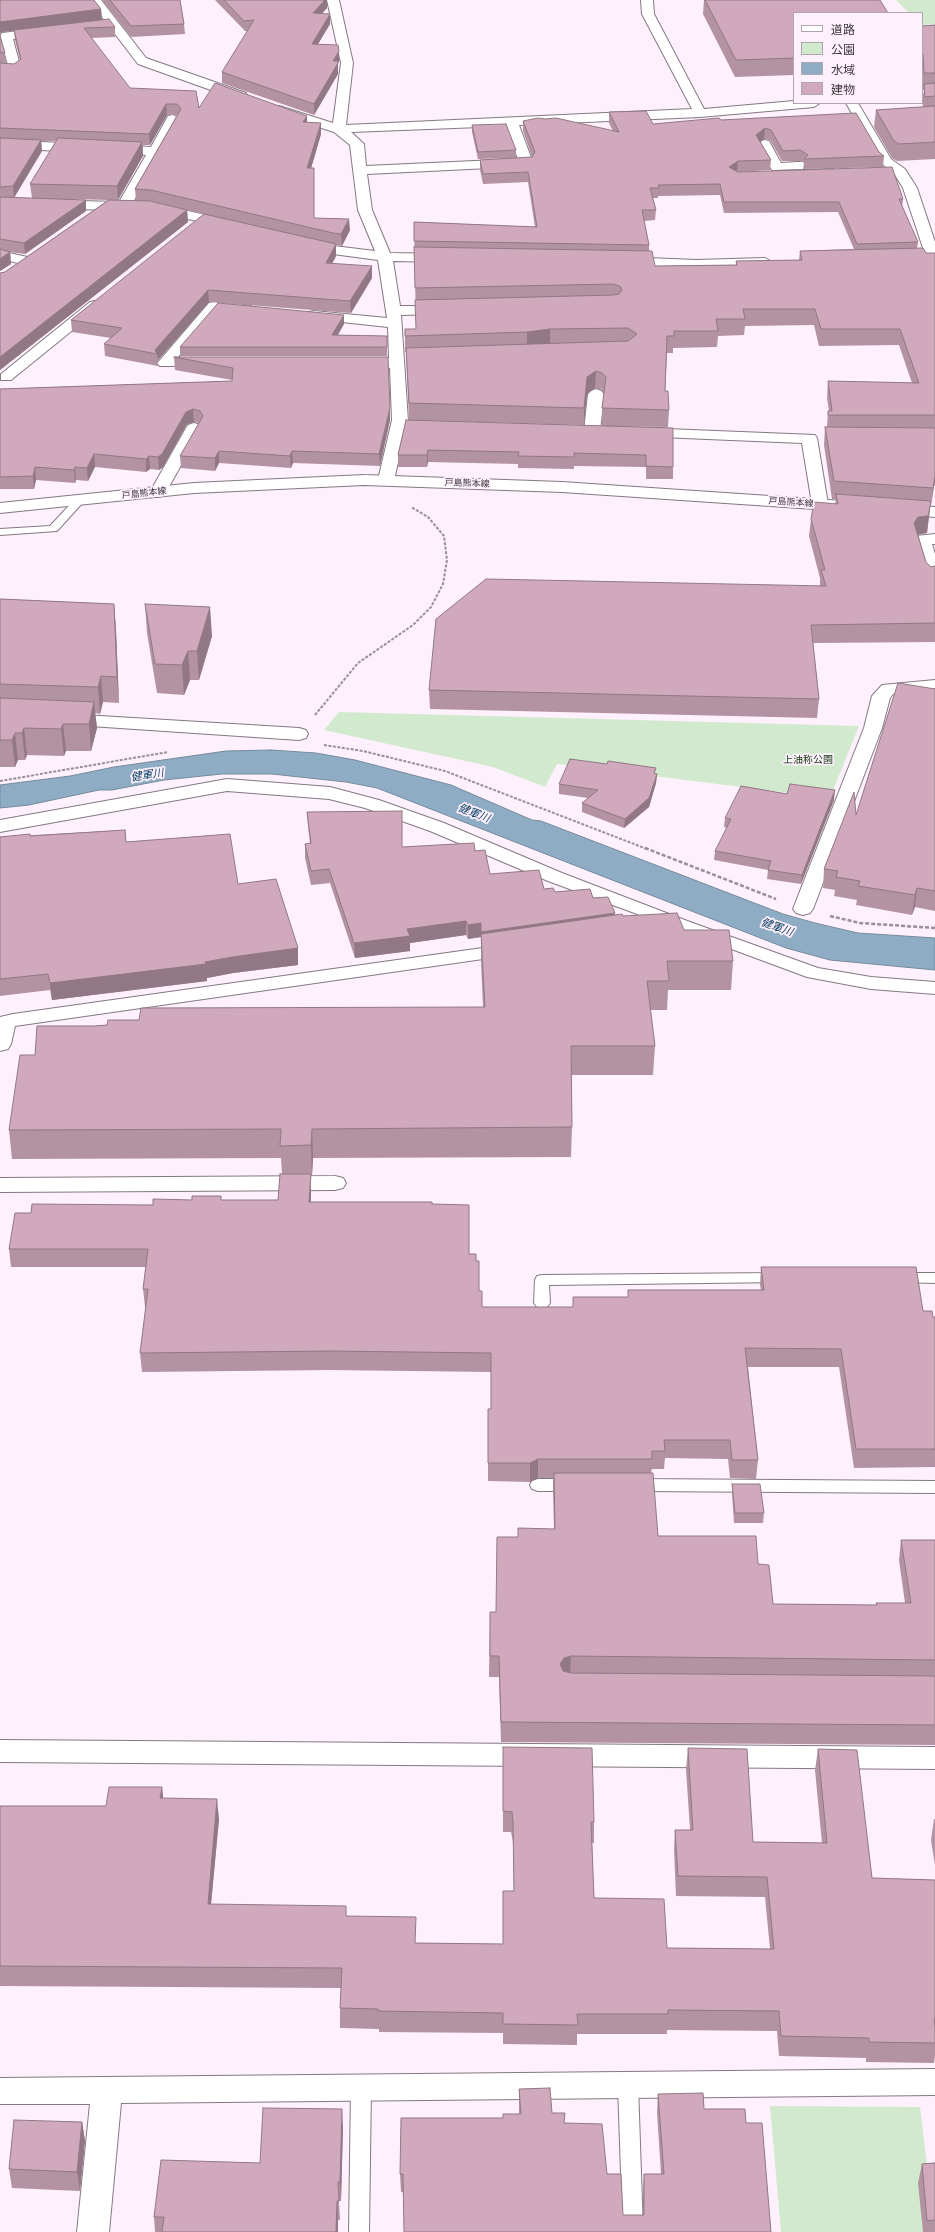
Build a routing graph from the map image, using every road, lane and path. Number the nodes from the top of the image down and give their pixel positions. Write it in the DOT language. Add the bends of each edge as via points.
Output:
graph roads {
  1 [pos="94,0"];
  2 [pos="334,0"];
  3 [pos="647,0"];
  4 [pos="114,24"];
  5 [pos="98,26"];
  6 [pos="60,30"];
  7 [pos="0,68"];
  8 [pos="253,101"];
  9 [pos="803,104"];
  10 [pos="853,104"];
  11 [pos="268,106"];
  12 [pos="700,113"];
  13 [pos="173,118"];
  14 [pos="511,121"];
  15 [pos="879,122"];
  16 [pos="864,123"];
  17 [pos="339,129"];
  18 [pos="0,144"];
  19 [pos="764,144"];
  20 [pos="54,146"];
  21 [pos="155,151"];
  22 [pos="47,159"];
  23 [pos="886,161"];
  24 [pos="360,170"];
  25 [pos="900,172"];
  26 [pos="768,176"];
  27 [pos="27,191"];
  28 [pos="0,203"];
  29 [pos="20,204"];
  30 [pos="104,207"];
  31 [pos="123,207"];
  32 [pos="203,218"];
  33 [pos="85,220"];
  34 [pos="241,227"];
  35 [pos="191,228"];
  36 [pos="295,240"];
  37 [pos="40,252"];
  38 [pos="0,255"];
  39 [pos="385,257"];
  40 [pos="455,258"];
  41 [pos="918,258"];
  42 [pos="935,259"];
  43 [pos="27,261"];
  44 [pos="611,261"];
  45 [pos="776,262"];
  46 [pos="11,273"];
  47 [pos="105,297"];
  48 [pos="464,310"];
  49 [pos="261,311"];
  50 [pos="300,314"];
  51 [pos="394,317"];
  52 [pos="402,360"];
  53 [pos="221,363"];
  54 [pos="341,363"];
  55 [pos="6,376"];
  56 [pos="596,394"];
  57 [pos="399,426"];
  58 [pos="446,427"];
  59 [pos="194,428"];
  60 [pos="386,480"];
  61 [pos="158,492"];
  62 [pos="81,499"];
  63 [pos="820,504"];
  64 [pos="409,505"];
  65 [pos="858,506"];
  66 [pos="0,508"];
  67 [pos="881,508"];
  68 [pos="935,512"];
  69 [pos="0,532"];
  70 [pos="935,539"];
  71 [pos="935,579"];
  72 [pos="935,685"];
  73 [pos="53,719"];
  74 [pos="299,734"];
  75 [pos="169,752"];
  76 [pos="0,781"];
  77 [pos="0,826"];
  78 [pos="803,909"];
  79 [pos="683,926"];
  80 [pos="935,928"];
  81 [pos="643,932"];
  82 [pos="532,947"];
  83 [pos="935,988"];
  84 [pos="0,1044"];
  85 [pos="335,1183"];
  86 [pos="0,1185"];
  87 [pos="794,1278"];
  88 [pos="888,1278"];
  89 [pos="935,1278"];
  90 [pos="542,1302"];
  91 [pos="538,1485"];
  92 [pos="586,1485"];
  93 [pos="618,1485"];
  94 [pos="935,1487"];
  95 [pos="0,1752"];
  96 [pos="935,1758"];
  97 [pos="935,2082"];
  98 [pos="628,2084"];
  99 [pos="361,2087"];
  100 [pos="0,2091"];
  101 [pos="108,2091"];
  102 [pos="93,2232"];
  103 [pos="359,2232"];
  104 [pos="633,2232"];
  1 -- 4 [label="street"];
  2 -- 17 [label="street" via="347,63"];
  3 -- 12 [label="street" via="648,14"];
  4 -- 5 [label="street"];
  4 -- 8 [label="street" via="142,62"];
  6 -- 7 [label="street" via="6,36 15,68"];
  9 -- 12 [label="street"];
  10 -- 16 [label="street"];
  11 -- 17 [label="street"];
  12 -- 14 [label="street"];
  13 -- 21 [label="street"];
  14 -- 17 [label="street"];
  14 -- 24 [label="street" via="526,163"];
  15 -- 16 [label="street"];
  16 -- 23 [label="street"];
  17 -- 24 [label="street" via="357,144"];
  18 -- 20 [label="street"];
  19 -- 26 [label="street" via="777,167 847,168"];
  20 -- 21 [label="street"];
  20 -- 22 [label="street"];
  21 -- 31 [label="street"];
  23 -- 25 [label="street"];
  23 -- 25 [label="street" via="874,167"];
  24 -- 39 [label="street" via="365,210"];
  25 -- 42 [label="street" via="910,188"];
  27 -- 29 [label="street"];
  28 -- 29 [label="street"];
  29 -- 30 [label="street"];
  30 -- 31 [label="street"];
  30 -- 33 [label="street"];
  31 -- 32 [label="street" via="151,207"];
  32 -- 34 [label="street"];
  32 -- 35 [label="street"];
  36 -- 39 [label="street" via="333,250"];
  37 -- 43 [label="street"];
  38 -- 43 [label="street"];
  39 -- 40 [label="street"];
  39 -- 51 [label="street"];
  41 -- 42 [label="street"];
  43 -- 46 [label="street"];
  44 -- 45 [label="street" via="696,264"];
  47 -- 55 [label="street"];
  48 -- 51 [label="street"];
  49 -- 53 [label="street" via="214,306 165,364"];
  50 -- 51 [label="street"];
  51 -- 52 [label="street"];
  52 -- 54 [label="street"];
  52 -- 57 [label="street"];
  56 -- 63 [label="street" via="600,431 816,438"];
  57 -- 58 [label="street"];
  57 -- 60 [label="street"];
  59 -- 61 [label="street"];
  60 -- 61 [label="street, 戸島熊本線" via="270,483"];
  60 -- 63 [label="street, 戸島熊本線" via="562,487"];
  61 -- 62 [label="street, 戸島熊本線"];
  62 -- 66 [label="street, 戸島熊本線"];
  62 -- 69 [label="lane" via="54,529"];
  63 -- 65 [label="street, 戸島熊本線"];
  64 -- 74 [label="path" via="428,516 444,536 447,560 443,584 431,607 413,625 358,663"];
  67 -- 68 [label="street"];
  70 -- 71 [label="street" via="922,540"];
  72 -- 78 [label="street" via="888,689 881,696 873,728"];
  73 -- 74 [label="street"];
  74 -- 78 [label="path" via="294,740 363,751 445,771"];
  75 -- 76 [label="path"];
  77 -- 79 [label="street" via="227,785 330,793 372,804 437,827 548,874"];
  78 -- 80 [label="path" via="860,923"];
  79 -- 81 [label="street"];
  79 -- 83 [label="street" via="814,973 871,984"];
  82 -- 84 [label="street" via="13,1020 5,1022"];
  85 -- 86 [label="street"];
  87 -- 90 [label="lane" via="542,1280"];
  88 -- 89 [label="lane"];
  91 -- 92 [label="lane"];
  93 -- 94 [label="lane"];
  95 -- 96 [label="street"];
  97 -- 98 [label="street"];
  98 -- 99 [label="street"];
  98 -- 104 [label="lane"];
  99 -- 101 [label="street"];
  99 -- 103 [label="lane"];
  100 -- 101 [label="street"];
  101 -- 102 [label="street"];
}
